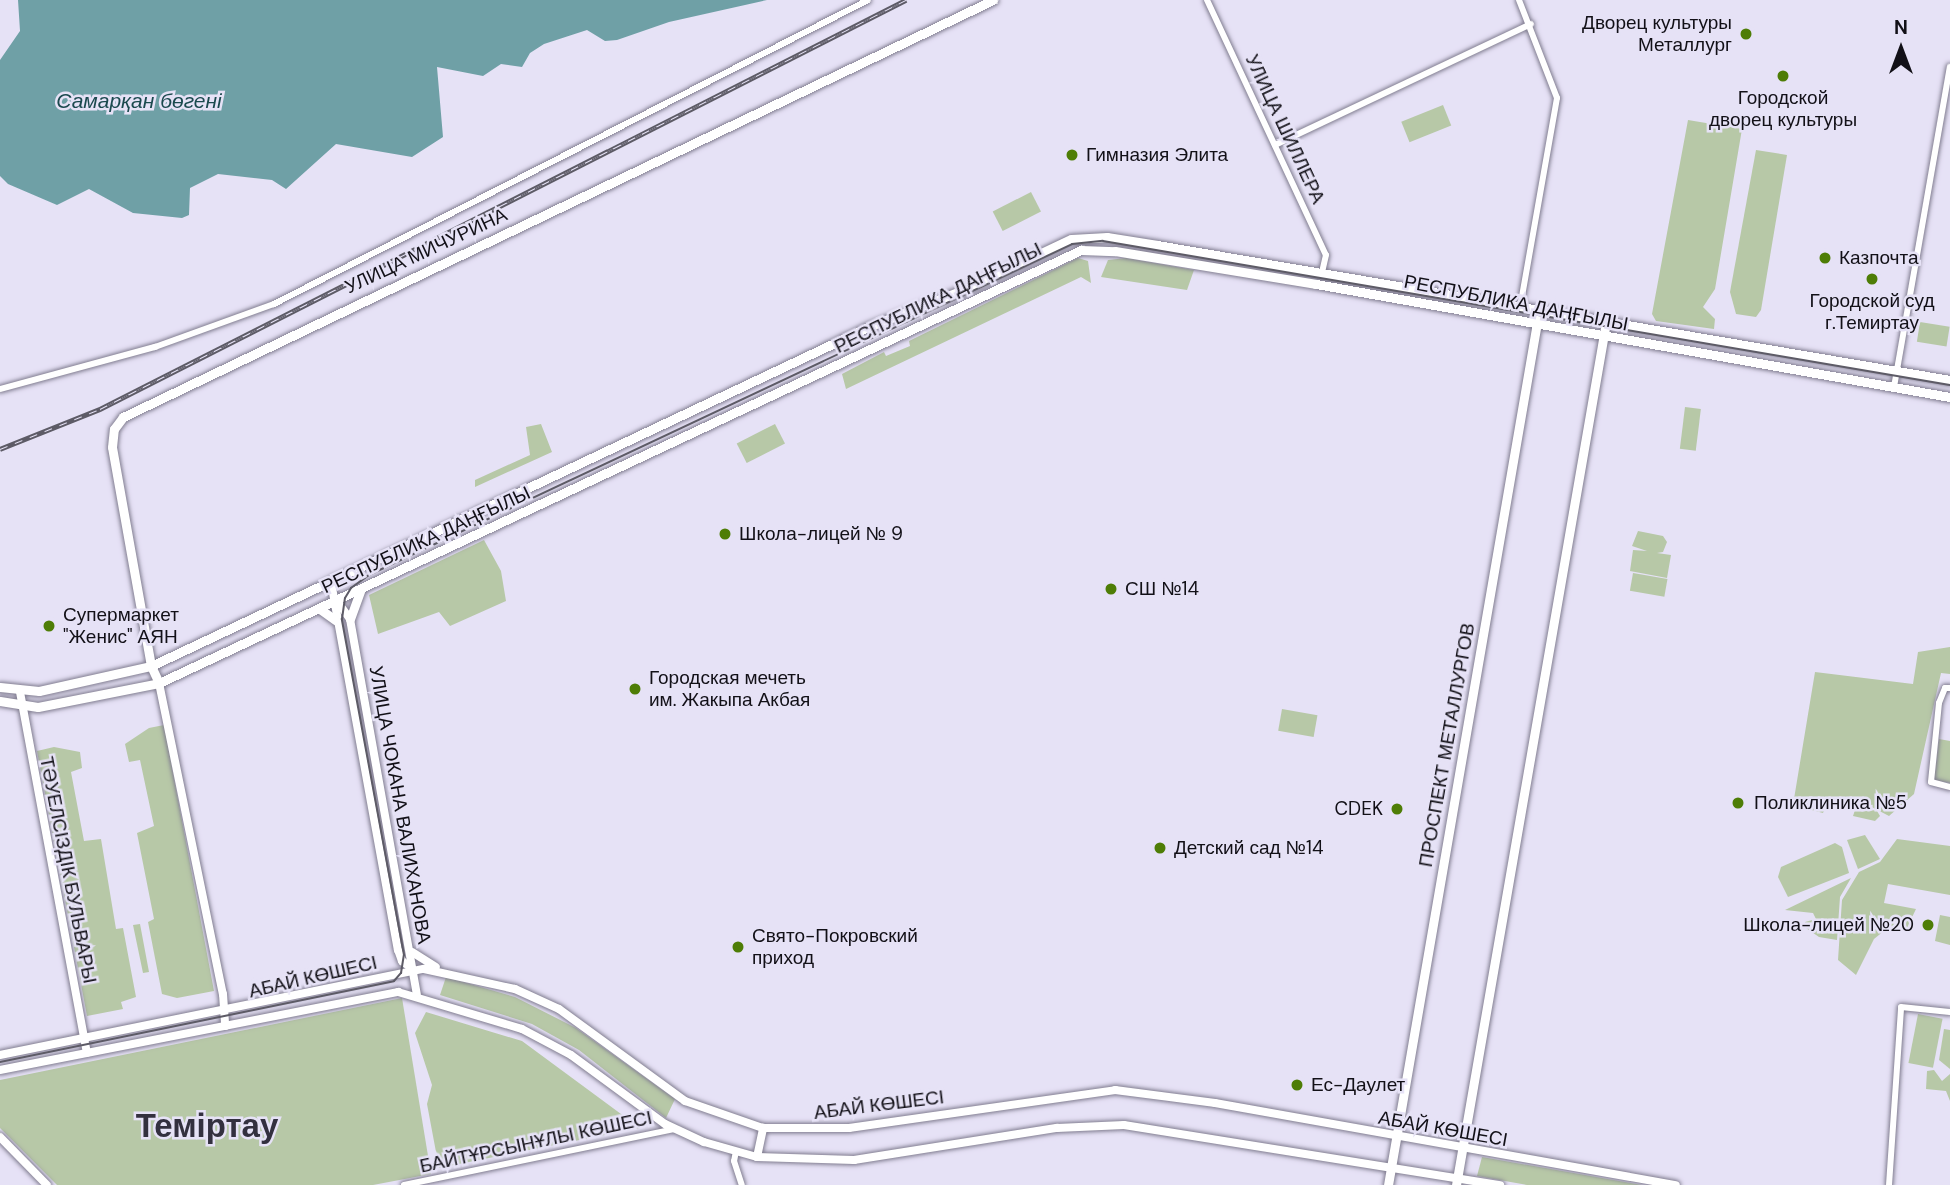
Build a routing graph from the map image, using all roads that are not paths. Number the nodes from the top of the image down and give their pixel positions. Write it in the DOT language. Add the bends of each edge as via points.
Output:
graph roads {
  1 [pos="868,0"];
  2 [pos="993,0"];
  3 [pos="1207,0"];
  4 [pos="1520,0"];
  5 [pos="1531,24"];
  6 [pos="1950,67"];
  7 [pos="1275,145"];
  8 [pos="1322,273"];
  9 [pos="1520,308"];
  10 [pos="1539,311"];
  11 [pos="1605,322"];
  12 [pos="1536,326"];
  13 [pos="1602,337"];
  14 [pos="1897,371"];
  15 [pos="1950,380"];
  16 [pos="1894,387"];
  17 [pos="0,389"];
  18 [pos="1950,397"];
  19 [pos="331,582"];
  20 [pos="360,591"];
  21 [pos="337,601"];
  22 [pos="320,609"];
  23 [pos="350,619"];
  24 [pos="335,620"];
  25 [pos="150,666"];
  26 [pos="159,683"];
  27 [pos="0,687"];
  28 [pos="1950,688"];
  29 [pos="20,692"];
  30 [pos="0,701"];
  31 [pos="22,706"];
  32 [pos="1950,786"];
  33 [pos="410,947"];
  34 [pos="398,950"];
  35 [pos="414,970"];
  36 [pos="445,971"];
  37 [pos="388,977"];
  38 [pos="417,994"];
  39 [pos="227,1012"];
  40 [pos="1950,1012"];
  41 [pos="225,1026"];
  42 [pos="84,1039"];
  43 [pos="87,1053"];
  44 [pos="0,1055"];
  45 [pos="0,1070"];
  46 [pos="764,1128"];
  47 [pos="675,1129"];
  48 [pos="0,1137"];
  49 [pos="1397,1138"];
  50 [pos="1462,1149"];
  51 [pos="736,1152"];
  52 [pos="757,1157"];
  53 [pos="1391,1169"];
  54 [pos="1457,1181"];
  55 [pos="47,1185"];
  56 [pos="404,1185"];
  57 [pos="742,1185"];
  58 [pos="1388,1185"];
  59 [pos="1500,1185"];
  60 [pos="1676,1185"];
  61 [pos="1889,1185"];
  1 -- 17 [label="street" via="274,304 155,347"];
  2 -- 25 [label="main road, УЛИЦА МИЧУРИНА" via="133,409 114,429 111,447"];
  3 -- 7 [label="street, УЛИЦА ШИЛЛЕРА"];
  4 -- 5 [label="street"];
  5 -- 7 [label="street"];
  5 -- 9 [label="street" via="1557,98"];
  6 -- 14 [label="street"];
  7 -- 8 [label="street, УЛИЦА ШИЛЛЕРА" via="1326,255"];
  8 -- 9 [label="main road, РЕСПУБЛИКА ДАҢҒЫЛЫ"];
  8 -- 19 [label="main road, РЕСПУБЛИКА ДАҢҒЫЛЫ" via="1107,237 1071,239 963,290 868,327"];
  9 -- 10 [label="main road, РЕСПУБЛИКА ДАҢҒЫЛЫ"];
  10 -- 11 [label="main road, РЕСПУБЛИКА ДАҢҒЫЛЫ"];
  10 -- 12 [label="main road, ПРОСПЕКТ МЕТАЛЛУРГОВ"];
  11 -- 13 [label="main road"];
  11 -- 14 [label="main road, РЕСПУБЛИКА ДАҢҒЫЛЫ"];
  12 -- 13 [label="main road, РЕСПУБЛИКА ДАҢҒЫЛЫ"];
  12 -- 20 [label="main road, РЕСПУБЛИКА ДАҢҒЫЛЫ" via="1316,284 1115,251 1081,250"];
  12 -- 49 [label="main road, ПРОСПЕКТ МЕТАЛЛУРГОВ"];
  13 -- 16 [label="main road, РЕСПУБЛИКА ДАҢҒЫЛЫ"];
  13 -- 50 [label="main road"];
  14 -- 15 [label="main road, РЕСПУБЛИКА ДАҢҒЫЛЫ"];
  14 -- 16 [label="street"];
  16 -- 18 [label="main road, РЕСПУБЛИКА ДАҢҒЫЛЫ"];
  19 -- 21 [label="street"];
  19 -- 25 [label="main road, РЕСПУБЛИКА ДАҢҒЫЛЫ"];
  20 -- 21 [label="main road, РЕСПУБЛИКА ДАҢҒЫЛЫ"];
  20 -- 23 [label="main road"];
  21 -- 22 [label="main road, РЕСПУБЛИКА ДАҢҒЫЛЫ"];
  21 -- 23 [label="street, УЛИЦА ЧОКАНА ВАЛИХАНОВА"];
  21 -- 24 [label="street, УЛИЦА ЧОКАНА ВАЛИХАНОВА"];
  22 -- 24 [label="main road"];
  22 -- 26 [label="main road, РЕСПУБЛИКА ДАҢҒЫЛЫ"];
  23 -- 33 [label="street, УЛИЦА ЧОКАНА ВАЛИХАНОВА"];
  24 -- 34 [label="street, УЛИЦА ЧОКАНА ВАЛИХАНОВА"];
  25 -- 26 [label="main road, УЛИЦА МИЧУРИНА"];
  25 -- 29 [label="main road, РЕСПУБЛИКА ДАҢҒЫЛЫ" via="84,683"];
  26 -- 31 [label="main road, РЕСПУБЛИКА ДАҢҒЫЛЫ" via="38,708"];
  26 -- 39 [label="street"];
  27 -- 29 [label="main road, РЕСПУБЛИКА ДАҢҒЫЛЫ"];
  28 -- 32 [label="street" via="1945,688 1939,703 1931,782"];
  29 -- 31 [label="street, ТӘУЕЛСІЗДІК БУЛЬВАРЫ"];
  30 -- 31 [label="main road, РЕСПУБЛИКА ДАҢҒЫЛЫ"];
  31 -- 42 [label="street, ТӘУЕЛСІЗДІК БУЛЬВАРЫ"];
  33 -- 35 [label="street, УЛИЦА ЧОКАНА ВАЛИХАНОВА"];
  33 -- 36 [label="street" via="417,958"];
  34 -- 35 [label="street, УЛИЦА ЧОКАНА ВАЛИХАНОВА" via="402,961"];
  34 -- 37 [label="street" via="397,968"];
  35 -- 36 [label="street, АБАЙ КӨШЕСІ"];
  35 -- 37 [label="street, АБАЙ КӨШЕСІ"];
  35 -- 38 [label="street"];
  36 -- 46 [label="street, АБАЙ КӨШЕСІ" via="515,989 559,1009 685,1101"];
  37 -- 39 [label="street, АБАЙ КӨШЕСІ"];
  38 -- 41 [label="street, АБАЙ КӨШЕСІ" via="398,992"];
  38 -- 47 [label="street, АБАЙ КӨШЕСІ" via="547,1040"];
  39 -- 41 [label="street"];
  39 -- 42 [label="street, АБАЙ КӨШЕСІ"];
  40 -- 61 [label="street" via="1901,1007"];
  41 -- 43 [label="street, АБАЙ КӨШЕСІ"];
  42 -- 43 [label="street, ТӘУЕЛСІЗДІК БУЛЬВАРЫ"];
  42 -- 44 [label="street, АБАЙ КӨШЕСІ"];
  43 -- 45 [label="street, АБАЙ КӨШЕСІ"];
  46 -- 49 [label="street, АБАЙ КӨШЕСІ" via="849,1128 1115,1090 1215,1103"];
  46 -- 52 [label="street"];
  47 -- 51 [label="street, АБАЙ КӨШЕСІ"];
  47 -- 56 [label="street, БАЙТҰРСЫНҰЛЫ КӨШЕСІ"];
  48 -- 55 [label="street"];
  49 -- 50 [label="street, АБАЙ КӨШЕСІ"];
  49 -- 53 [label="main road, ПРОСПЕКТ МЕТАЛЛУРГОВ"];
  50 -- 54 [label="main road"];
  50 -- 60 [label="street, АБАЙ КӨШЕСІ"];
  51 -- 52 [label="street, АБАЙ КӨШЕСІ"];
  51 -- 57 [label="street" via="734,1161"];
  52 -- 53 [label="street, АБАЙ КӨШЕСІ" via="854,1160 1057,1128 1124,1125"];
  53 -- 54 [label="street, АБАЙ КӨШЕСІ"];
  53 -- 58 [label="main road, ПРОСПЕКТ МЕТАЛЛУРГОВ"];
  54 -- 59 [label="street, АБАЙ КӨШЕСІ"];
}
